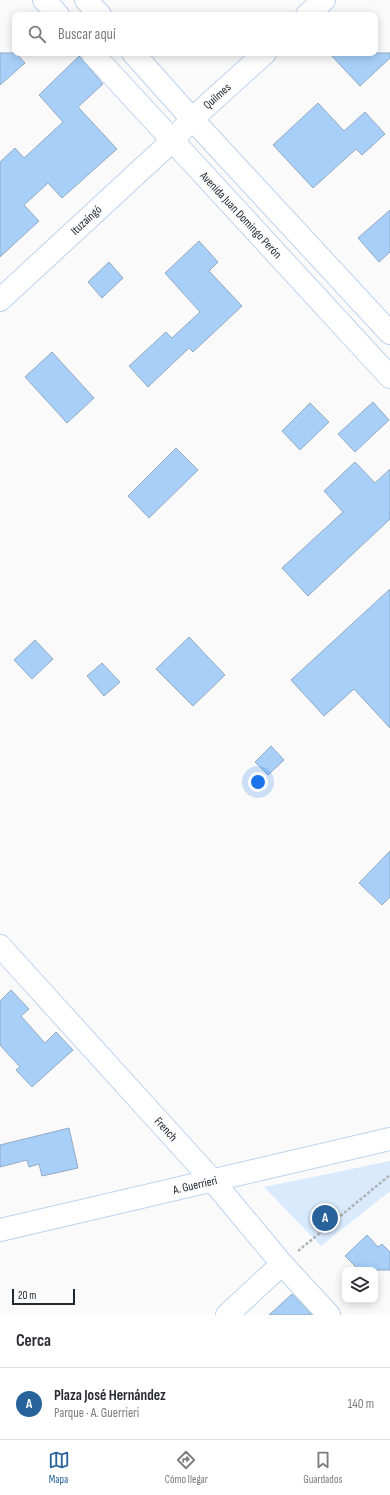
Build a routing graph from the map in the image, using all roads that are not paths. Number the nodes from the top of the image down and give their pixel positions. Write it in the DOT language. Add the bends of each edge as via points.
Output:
graph roads {
  1 [pos="44,0"];
  2 [pos="86,0"];
  3 [pos="324,0"];
  4 [pos="55,12"];
  5 [pos="97,12"];
  6 [pos="310,12"];
  7 [pos="95,56"];
  8 [pos="136,56"];
  9 [pos="262,56"];
  10 [pos="192,119"];
  11 [pos="172,141"];
  12 [pos="0,300"];
  13 [pos="390,333"];
  14 [pos="390,377"];
  15 [pos="0,946"];
  16 [pos="390,1139"];
  17 [pos="213,1180"];
  18 [pos="0,1230"];
  19 [pos="282,1264"];
  20 [pos="227,1315"];
  21 [pos="329,1315"];
  1 -- 4 [label="street"];
  2 -- 5 [label="street"];
  3 -- 6 [label="street"];
  7 -- 11 [label="street, Avenida Juan Domingo Perón"];
  8 -- 10 [label="street"];
  9 -- 10 [label="street, Quilmes"];
  10 -- 11 [label="street, Quilmes"];
  10 -- 13 [label="street"];
  11 -- 12 [label="street, Ituzaingó"];
  11 -- 14 [label="street, Avenida Juan Domingo Perón"];
  15 -- 17 [label="street, French"];
  16 -- 17 [label="street, A. Guerrieri"];
  17 -- 18 [label="street, A. Guerrieri"];
  17 -- 19 [label="street, French"];
  19 -- 20 [label="street"];
  19 -- 21 [label="street, French"];
}
